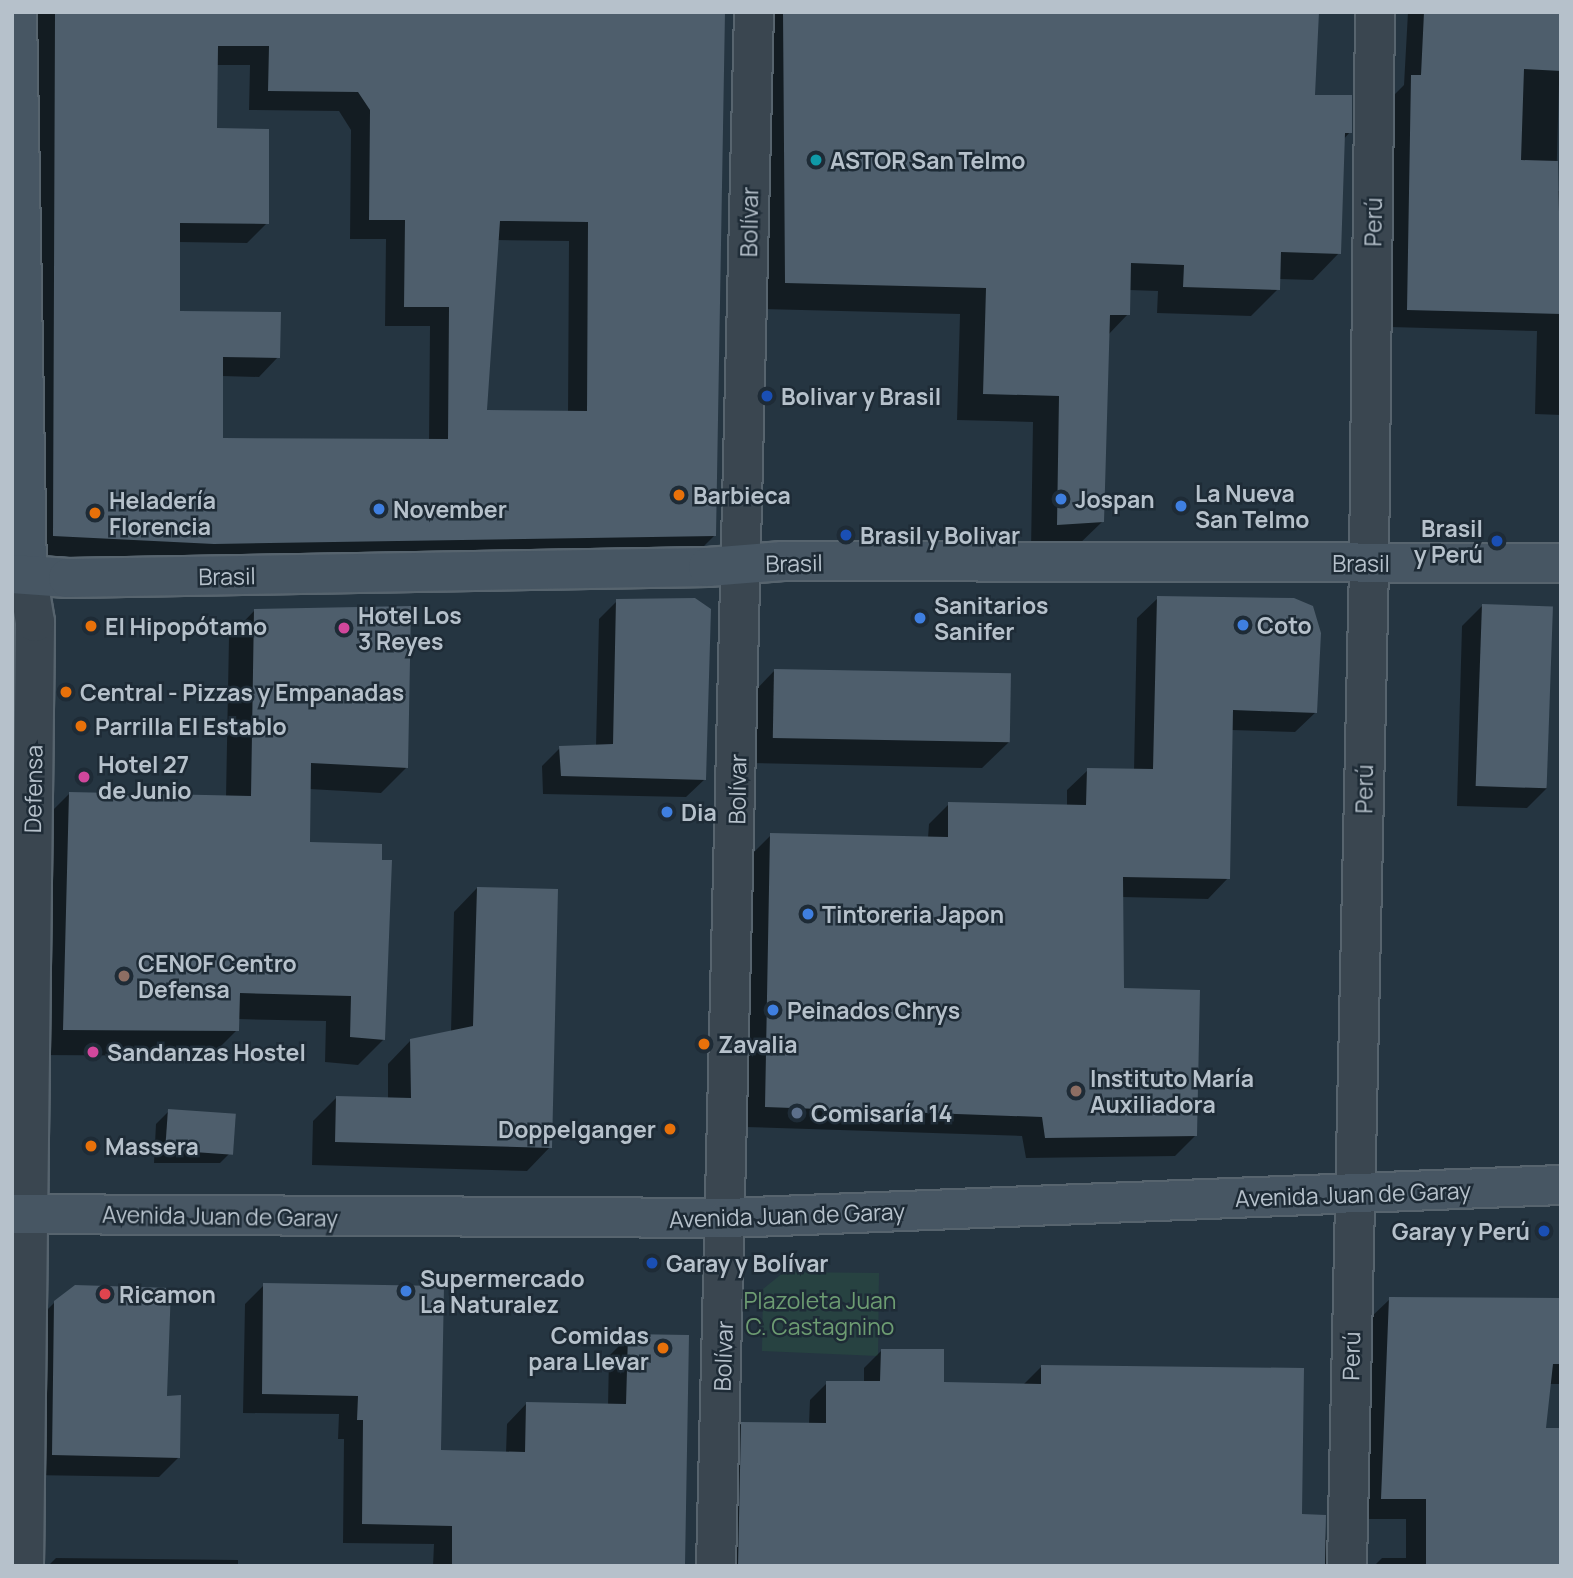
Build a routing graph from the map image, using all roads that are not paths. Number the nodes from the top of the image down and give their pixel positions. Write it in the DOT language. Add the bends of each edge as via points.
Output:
graph roads {
  1 [pos="18,12"];
  2 [pos="754,12"];
  3 [pos="1376,12"];
  4 [pos="1561,563"];
  5 [pos="1369,564"];
  6 [pos="742,565"];
  7 [pos="20,574"];
  8 [pos="1561,1185"];
  9 [pos="1355,1194"];
  10 [pos="20,1214"];
  11 [pos="728,1218"];
  12 [pos="24,1566"];
  13 [pos="716,1566"];
  14 [pos="1347,1566"];
  1 -- 7 [label="main road, Defensa"];
  2 -- 6 [label="street, Bolívar"];
  3 -- 5 [label="street, Perú"];
  4 -- 5 [label="main road, Brasil"];
  5 -- 6 [label="main road, Brasil"];
  5 -- 9 [label="street, Perú"];
  6 -- 7 [label="main road, Brasil" via="68,578"];
  6 -- 11 [label="street, Bolívar"];
  7 -- 10 [label="street, Defensa" via="35,622"];
  8 -- 9 [label="main road, Avenida Juan de Garay"];
  9 -- 11 [label="main road, Avenida Juan de Garay"];
  9 -- 14 [label="street, Perú"];
  10 -- 11 [label="main road, Avenida Juan de Garay"];
  10 -- 12 [label="street, Defensa"];
  11 -- 13 [label="street, Bolívar"];
}
